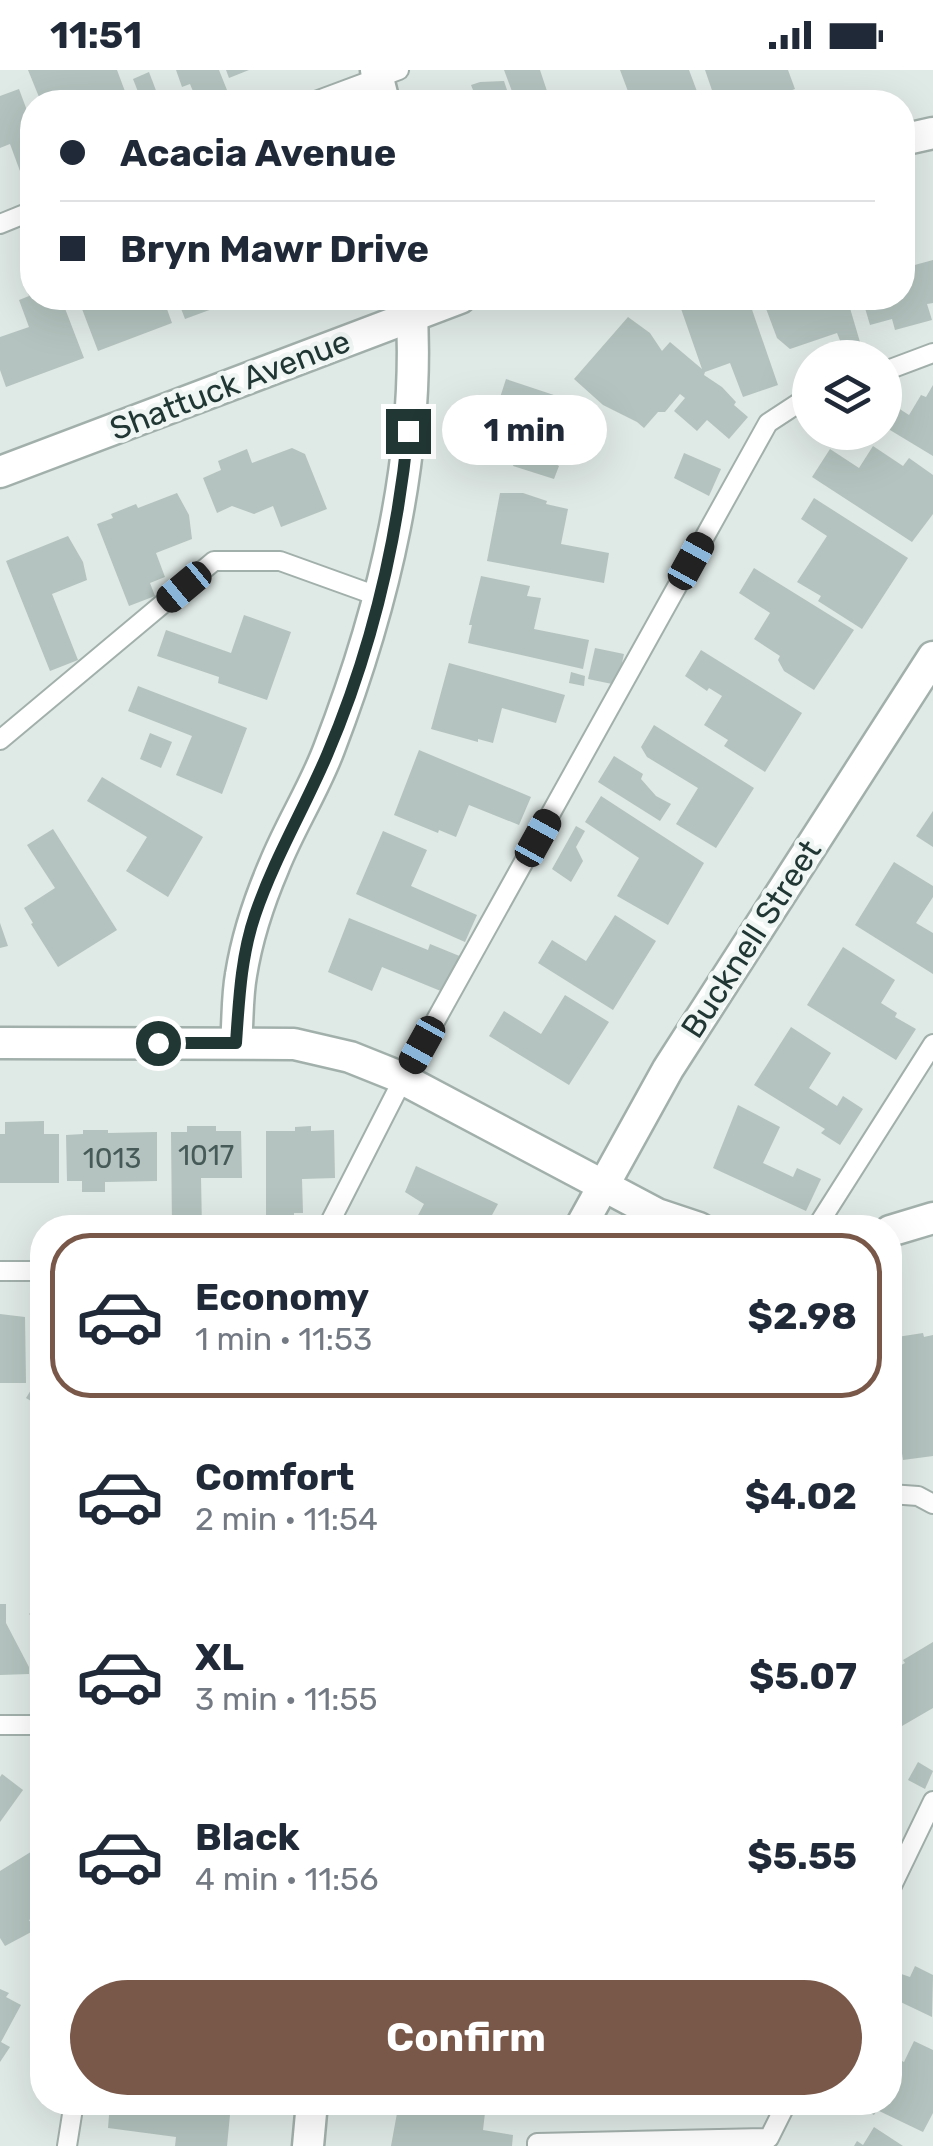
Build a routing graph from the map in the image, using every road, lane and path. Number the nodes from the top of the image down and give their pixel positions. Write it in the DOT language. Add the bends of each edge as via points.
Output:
graph roads {
  1 [pos="384,80"];
  2 [pos="352,90"];
  3 [pos="402,310"];
  4 [pos="412,310"];
  5 [pos="933,354"];
  6 [pos="902,365"];
  7 [pos="792,408"];
  8 [pos="0,472"];
  9 [pos="380,597"];
  10 [pos="933,657"];
  11 [pos="0,740"];
  12 [pos="236,1043"];
  13 [pos="0,1044"];
  14 [pos="933,1044"];
  15 [pos="403,1079"];
  16 [pos="601,1186"];
  17 [pos="334,1215"];
  18 [pos="586,1215"];
  19 [pos="661,1215"];
  20 [pos="824,1215"];
  21 [pos="933,1218"];
  22 [pos="902,1227"];
  23 [pos="30,1270"];
  24 [pos="0,1271"];
  25 [pos="902,1495"];
  26 [pos="933,1504"];
  27 [pos="0,1725"];
  28 [pos="30,1725"];
  29 [pos="933,1801"];
  30 [pos="902,1865"];
  31 [pos="72,2115"];
  32 [pos="311,2115"];
  33 [pos="780,2115"];
  34 [pos="67,2146"];
  35 [pos="308,2146"];
  36 [pos="538,2146"];
  1 -- 2 [label="lane"];
  3 -- 8 [label="street, Shattuck Avenue"];
  4 -- 9 [label="street" via="402,492"];
  5 -- 6 [label="lane"];
  7 -- 15 [label="lane" via="768,423"];
  9 -- 11 [label="lane" via="280,561 214,561"];
  9 -- 12 [label="street" via="327,756 254,918 240,976"];
  10 -- 16 [label="street, Bucknell Street" via="668,1069"];
  12 -- 13 [label="street"];
  12 -- 15 [label="street" via="294,1044 350,1056"];
  14 -- 20 [label="lane"];
  15 -- 16 [label="street"];
  15 -- 17 [label="lane"];
  16 -- 18 [label="street, Bucknell Street"];
  16 -- 19 [label="street"];
  21 -- 22 [label="street"];
  23 -- 24 [label="lane"];
  25 -- 26 [label="lane"];
  27 -- 28 [label="lane"];
  29 -- 30 [label="lane"];
  31 -- 34 [label="lane"];
  32 -- 35 [label="street"];
  33 -- 36 [label="lane" via="769,2138"];
}
